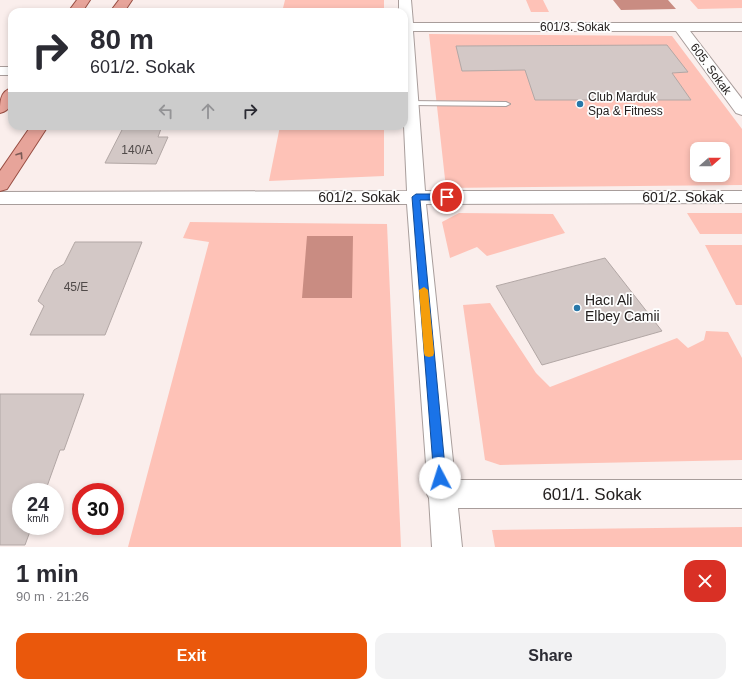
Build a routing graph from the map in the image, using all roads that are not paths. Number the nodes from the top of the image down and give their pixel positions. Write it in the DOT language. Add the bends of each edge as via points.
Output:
graph roads {
  1 [pos="408,27"];
  2 [pos="680,27"];
  3 [pos="742,27"];
  4 [pos="408,46"];
  5 [pos="8,98"];
  6 [pos="411,103"];
  7 [pos="506,104"];
  8 [pos="0,108"];
  9 [pos="742,110"];
  10 [pos="37,130"];
  11 [pos="0,185"];
  12 [pos="416,197"];
  13 [pos="0,198"];
  14 [pos="742,198"];
  15 [pos="441,494"];
  16 [pos="742,494"];
  17 [pos="447,547"];
  1 -- 2 [label="street, 601/3. Sokak"];
  2 -- 3 [label="street, 601/3. Sokak"];
  2 -- 9 [label="street, 605. Sokak"];
  4 -- 6 [label="street"];
  5 -- 8 [label="main road"];
  6 -- 7 [label="lane"];
  6 -- 12 [label="street"];
  11 -- 10 [label="main road, one-way"];
  12 -- 13 [label="street, 601/2. Sokak"];
  12 -- 14 [label="street, 601/2. Sokak"];
  12 -- 15 [label="street"];
  15 -- 16 [label="street, 601/1. Sokak"];
  15 -- 17 [label="street"];
}
